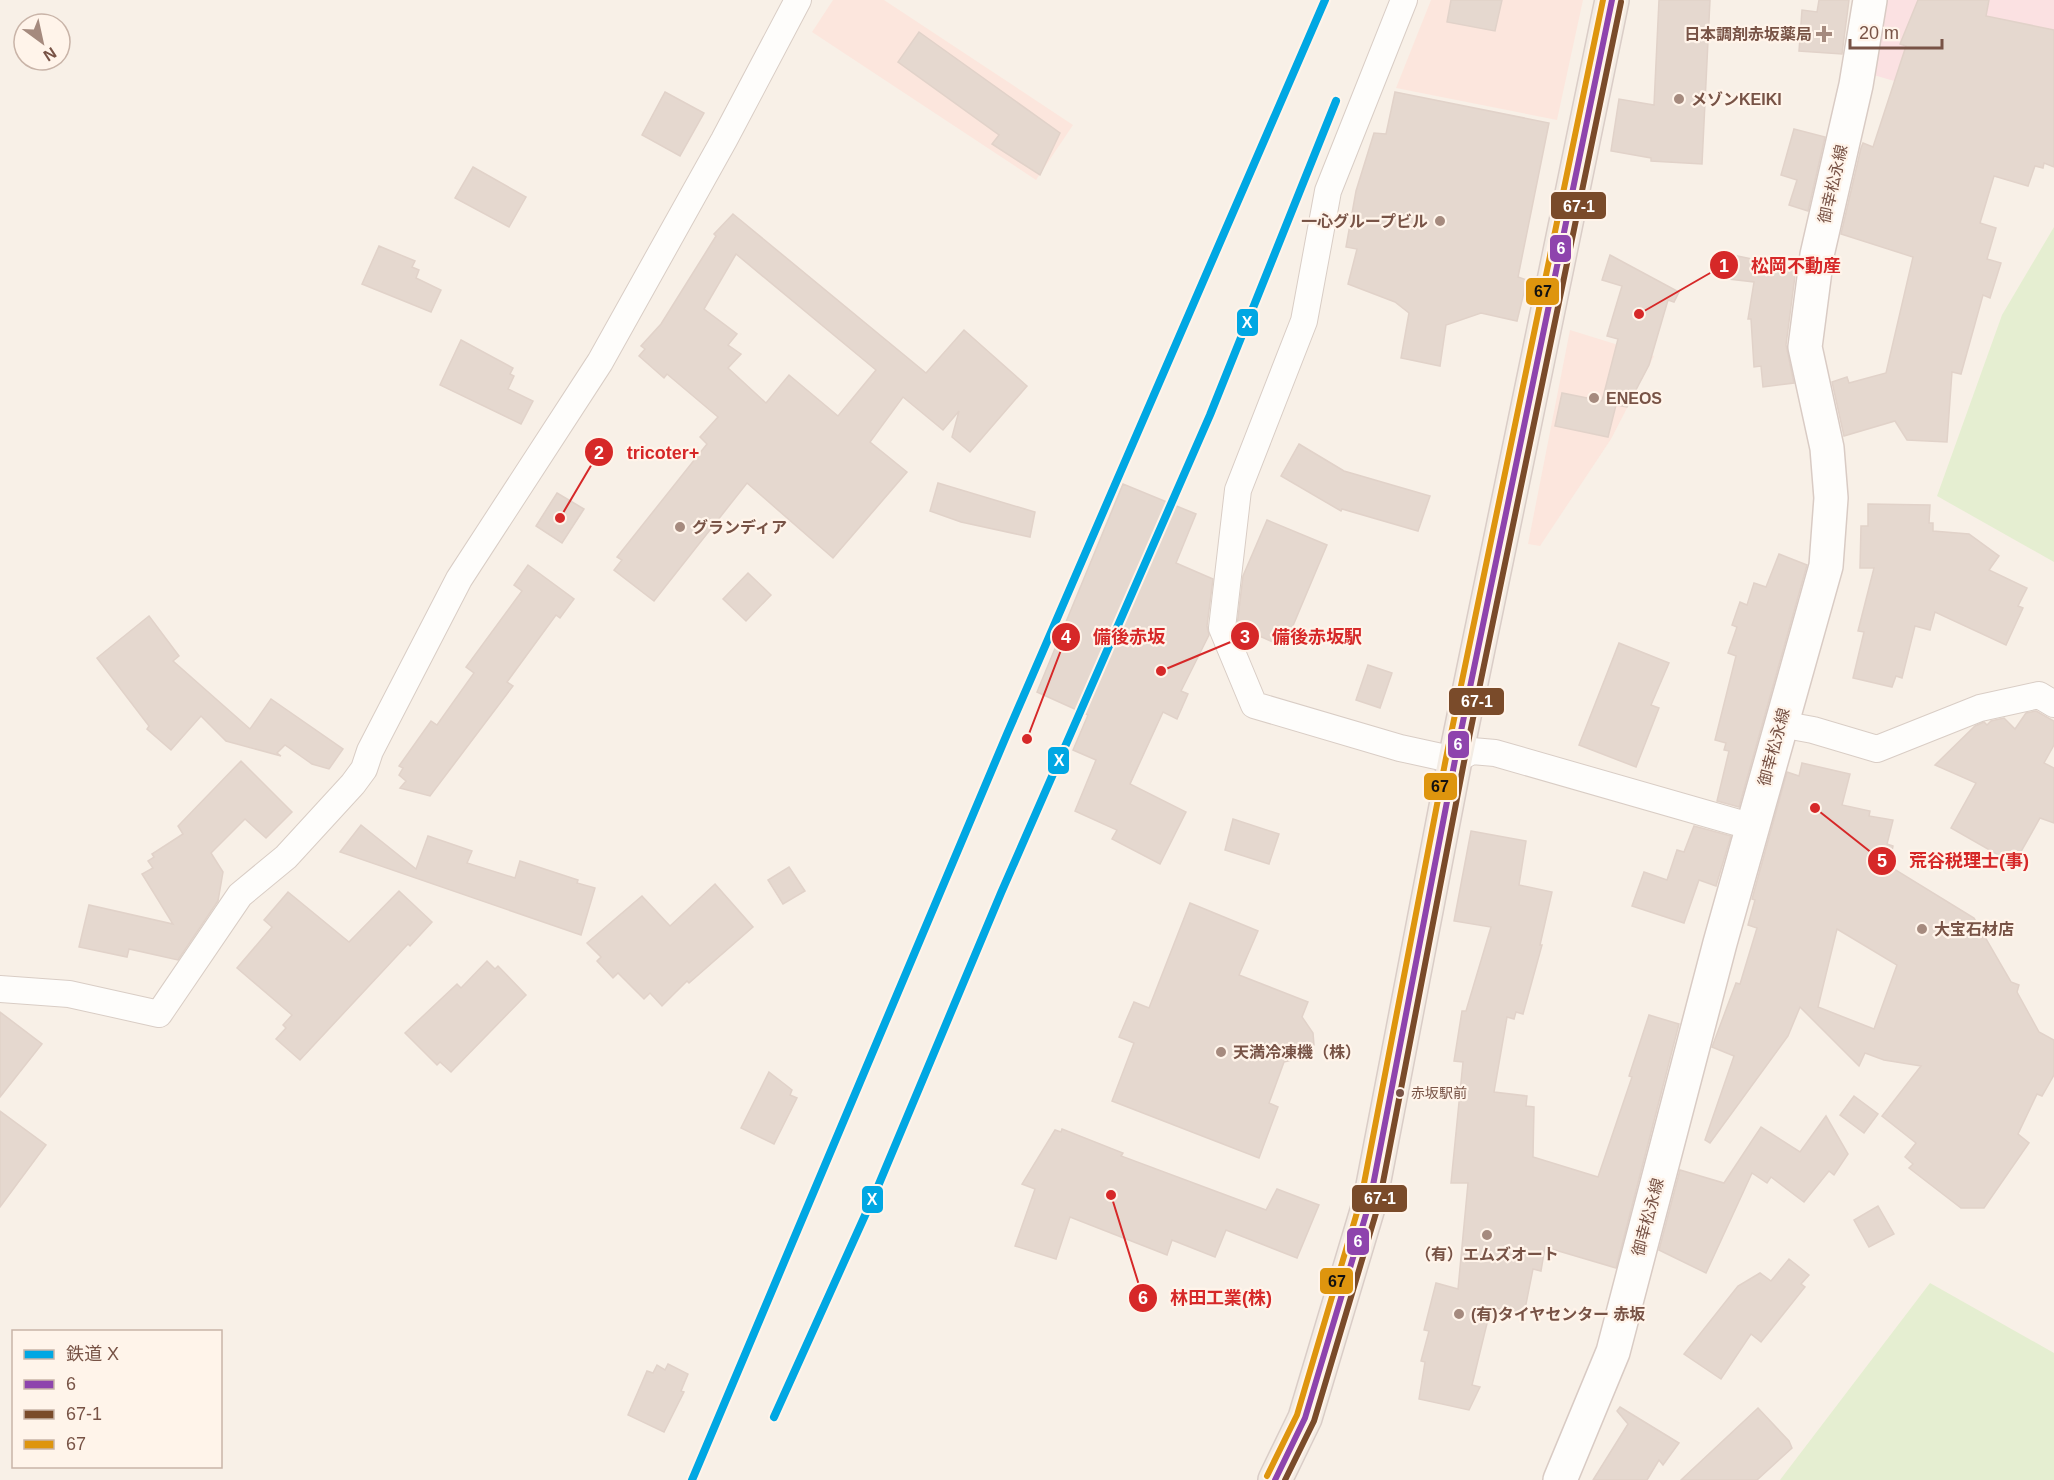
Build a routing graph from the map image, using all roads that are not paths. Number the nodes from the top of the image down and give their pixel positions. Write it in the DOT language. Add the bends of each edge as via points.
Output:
graph roads {
  1 [pos="798,0"];
  2 [pos="1404,0"];
  3 [pos="1612,0"];
  4 [pos="1870,0"];
  5 [pos="2054,704"];
  6 [pos="1780,724"];
  7 [pos="1455,760"];
  8 [pos="1753,827"];
  9 [pos="0,989"];
  10 [pos="1275,1480"];
  11 [pos="1560,1480"];
  1 -- 9 [label="street" via="600,362 459,579 353,784 286,857 240,895 159,1014 69,994"];
  2 -- 7 [label="street" via="1328,191 1304,321 1238,490 1222,628 1254,705"];
  3 -- 7 [label="main road"];
  4 -- 6 [label="main road, 御幸松永線" via="1856,85 1816,255 1804,347 1828,458 1831,498 1826,566"];
  5 -- 6 [label="street" via="2039,695 1980,708 1877,749"];
  6 -- 8 [label="main road, 御幸松永線"];
  7 -- 8 [label="street" via="1472,751 1495,753"];
  7 -- 10 [label="main road" via="1370,1201 1305,1418"];
  8 -- 11 [label="main road, 御幸松永線" via="1613,1352"];
}
